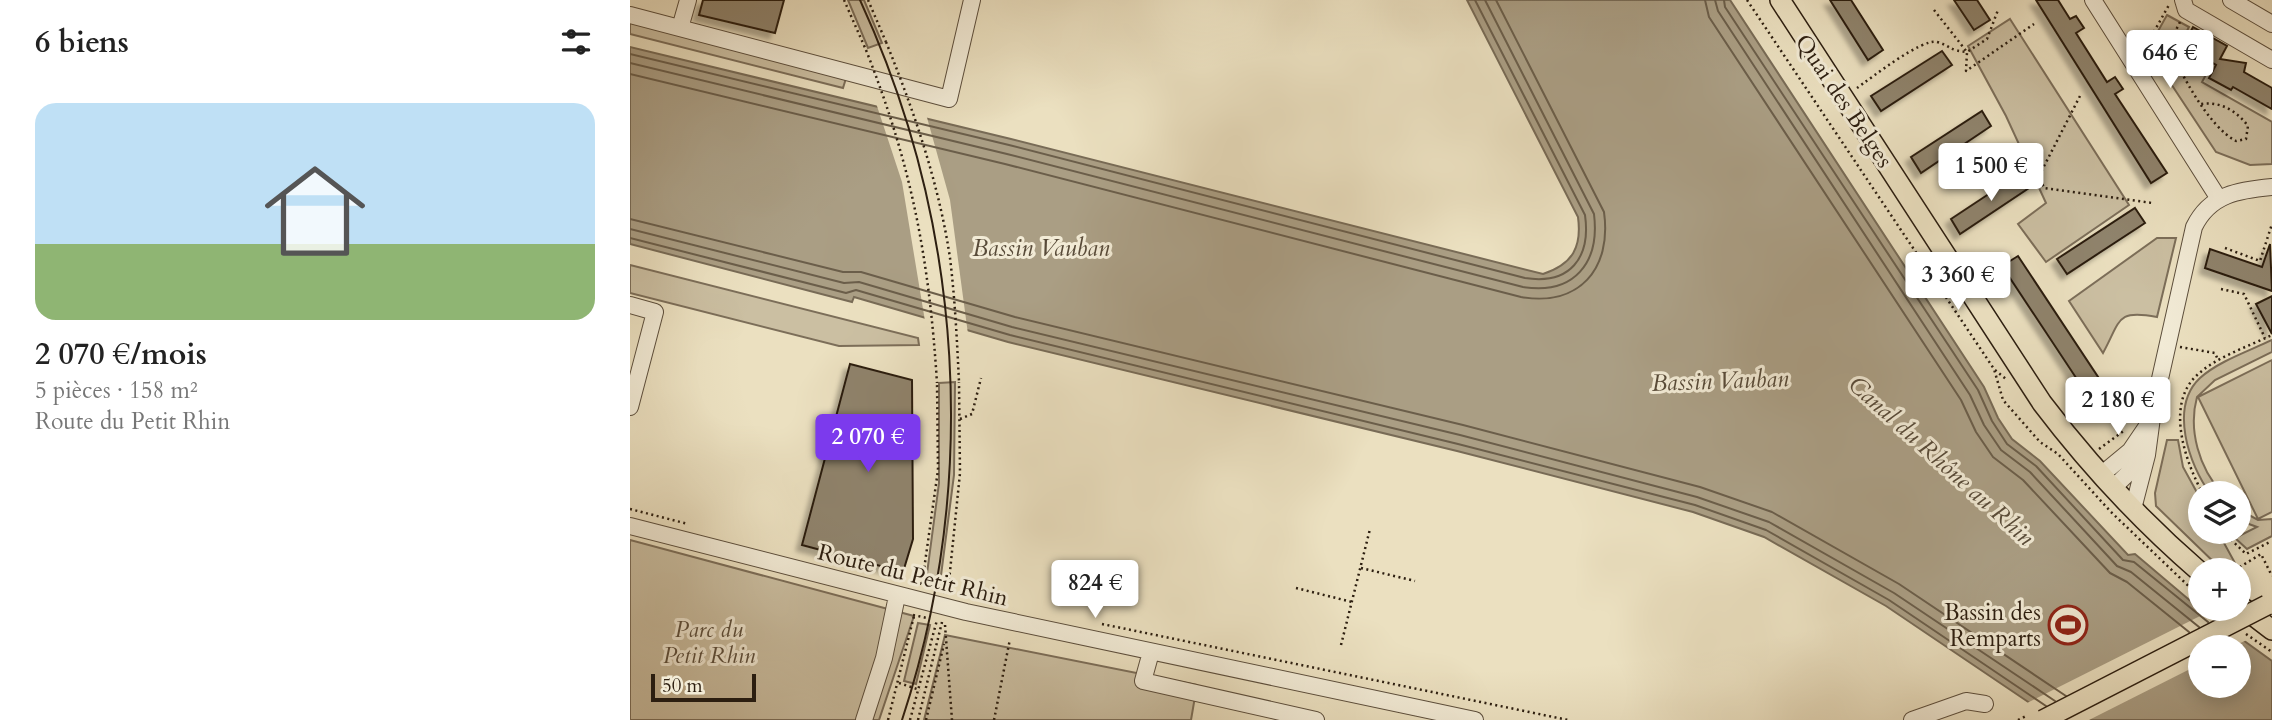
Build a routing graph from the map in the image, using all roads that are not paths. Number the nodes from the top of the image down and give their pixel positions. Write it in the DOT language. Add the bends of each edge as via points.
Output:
graph roads {
  1 [pos="688,0"];
  2 [pos="972,0"];
  3 [pos="1780,0"];
  4 [pos="2093,0"];
  5 [pos="2231,0"];
  6 [pos="2182,3"];
  7 [pos="630,15"];
  8 [pos="2272,24"];
  9 [pos="680,28"];
  10 [pos="2272,60"];
  11 [pos="2272,187"];
  12 [pos="2219,199"];
  13 [pos="630,305"];
  14 [pos="630,407"];
  15 [pos="2153,410"];
  16 [pos="2147,455"];
  17 [pos="2107,481"];
  18 [pos="2133,509"];
  19 [pos="630,526"];
  20 [pos="2188,561"];
  21 [pos="897,596"];
  22 [pos="2269,604"];
  23 [pos="2251,614"];
  24 [pos="2272,630"];
  25 [pos="1151,652"];
  26 [pos="1985,704"];
  27 [pos="1279,716"];
  28 [pos="864,720"];
  29 [pos="1316,720"];
  30 [pos="1475,720"];
  31 [pos="1912,720"];
  32 [pos="2043,720"];
  1 -- 9 [label="street"];
  2 -- 9 [label="street" via="949,99"];
  3 -- 17 [label="main road, Quai des Belges" via="2042,403"];
  4 -- 12 [label="street"];
  5 -- 8 [label="street"];
  6 -- 10 [label="street"];
  7 -- 9 [label="street"];
  11 -- 12 [label="street" via="2240,190"];
  12 -- 15 [label="street" via="2194,227"];
  13 -- 14 [label="street" via="655,312"];
  15 -- 16 [label="street"];
  15 -- 17 [label="street" via="2140,440"];
  16 -- 17 [label="street"];
  16 -- 18 [label="street"];
  17 -- 18 [label="main road, Quai des Belges"];
  18 -- 20 [label="main road, Quai des Belges"];
  19 -- 21 [label="street, Route du Petit Rhin"];
  21 -- 25 [label="street, Route du Petit Rhin"];
  21 -- 28 [label="street"];
  22 -- 32 [label="main road, bridge"];
  23 -- 24 [label="main road"];
  25 -- 27 [label="street" via="1143,681"];
  25 -- 30 [label="street, Route du Petit Rhin"];
  26 -- 31 [label="street" via="1966,701"];
  27 -- 29 [label="street"];
}
